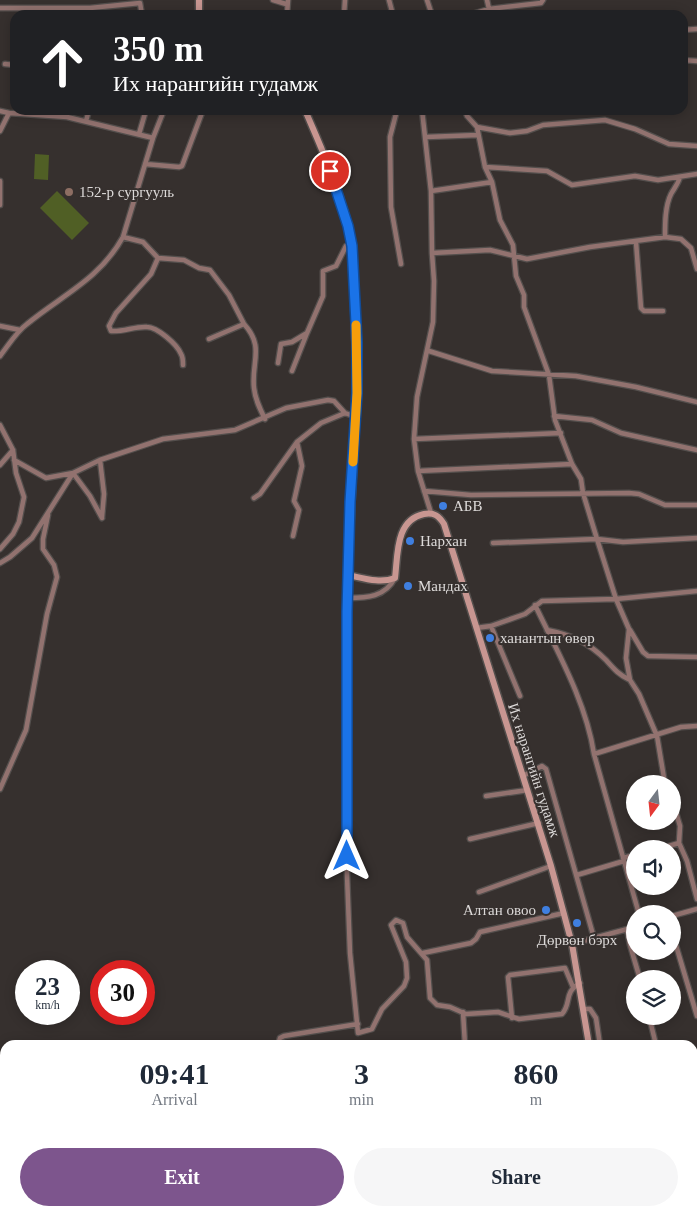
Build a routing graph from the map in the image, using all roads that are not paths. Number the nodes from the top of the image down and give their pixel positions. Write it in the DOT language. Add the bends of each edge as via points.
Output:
graph roads {
  1 [pos="273,0"];
  2 [pos="487,0"];
  3 [pos="543,0"];
  4 [pos="287,2"];
  5 [pos="0,8"];
  6 [pos="489,9"];
  7 [pos="141,10"];
  8 [pos="486,10"];
  9 [pos="5,64"];
  10 [pos="10,64"];
  11 [pos="0,111"];
  12 [pos="9,113"];
  13 [pos="53,115"];
  14 [pos="88,115"];
  15 [pos="145,115"];
  16 [pos="162,115"];
  17 [pos="201,115"];
  18 [pos="307,115"];
  19 [pos="396,115"];
  20 [pos="423,115"];
  21 [pos="467,115"];
  22 [pos="86,121"];
  23 [pos="477,127"];
  24 [pos="0,131"];
  25 [pos="139,134"];
  26 [pos="478,135"];
  27 [pos="426,137"];
  28 [pos="153,138"];
  29 [pos="697,146"];
  30 [pos="145,164"];
  31 [pos="485,167"];
  32 [pos="697,174"];
  33 [pos="680,176"];
  34 [pos="0,181"];
  35 [pos="492,182"];
  36 [pos="432,191"];
  37 [pos="0,205"];
  38 [pos="123,237"];
  39 [pos="665,237"];
  40 [pos="636,242"];
  41 [pos="352,246"];
  42 [pos="432,253"];
  43 [pos="515,257"];
  44 [pos="158,258"];
  45 [pos="401,264"];
  46 [pos="697,269"];
  47 [pos="663,312"];
  48 [pos="244,324"];
  49 [pos="0,326"];
  50 [pos="20,330"];
  51 [pos="307,333"];
  52 [pos="210,339"];
  53 [pos="429,351"];
  54 [pos="0,356"];
  55 [pos="278,363"];
  56 [pos="183,366"];
  57 [pos="292,370"];
  58 [pos="549,375"];
  59 [pos="697,402"];
  60 [pos="345,413"];
  61 [pos="554,416"];
  62 [pos="356,417"];
  63 [pos="264,419"];
  64 [pos="0,425"];
  65 [pos="561,433"];
  66 [pos="414,439"];
  67 [pos="297,442"];
  68 [pos="12,450"];
  69 [pos="697,450"];
  70 [pos="14,460"];
  71 [pos="100,460"];
  72 [pos="0,464"];
  73 [pos="572,464"];
  74 [pos="418,470"];
  75 [pos="73,473"];
  76 [pos="424,491"];
  77 [pos="583,493"];
  78 [pos="254,498"];
  79 [pos="697,505"];
  80 [pos="431,513"];
  81 [pos="48,514"];
  82 [pos="293,536"];
  83 [pos="697,538"];
  84 [pos="597,539"];
  85 [pos="493,543"];
  86 [pos="0,549"];
  87 [pos="0,563"];
  88 [pos="348,575"];
  89 [pos="395,578"];
  90 [pos="697,591"];
  91 [pos="348,598"];
  92 [pos="616,599"];
  93 [pos="535,605"];
  94 [pos="491,626"];
  95 [pos="476,628"];
  96 [pos="629,629"];
  97 [pos="547,630"];
  98 [pos="697,657"];
  99 [pos="630,680"];
  100 [pos="520,696"];
  101 [pos="697,726"];
  102 [pos="657,736"];
  103 [pos="594,754"];
  104 [pos="664,775"];
  105 [pos="523,776"];
  106 [pos="0,789"];
  107 [pos="528,790"];
  108 [pos="486,796"];
  109 [pos="539,824"];
  110 [pos="470,839"];
  111 [pos="681,848"];
  112 [pos="624,859"];
  113 [pos="551,866"];
  114 [pos="577,875"];
  115 [pos="479,892"];
  116 [pos="697,899"];
  117 [pos="637,905"];
  118 [pos="697,910"];
  119 [pos="564,913"];
  120 [pos="681,914"];
  121 [pos="626,929"];
  122 [pos="594,938"];
  123 [pos="572,944"];
  124 [pos="423,953"];
  125 [pos="680,960"];
  126 [pos="580,984"];
  127 [pos="573,987"];
  128 [pos="583,1008"];
  129 [pos="463,1012"];
  130 [pos="697,1016"];
  131 [pos="512,1018"];
  132 [pos="358,1024"];
  133 [pos="651,1025"];
  134 [pos="279,1040"];
  135 [pos="465,1040"];
  136 [pos="588,1040"];
  137 [pos="599,1040"];
  138 [pos="655,1040"];
  1 -- 4 [label="street"];
  2 -- 6 [label="street"];
  3 -- 6 [label="street" via="541,3"];
  5 -- 7 [label="street" via="90,8 140,3"];
  6 -- 8 [label="street"];
  9 -- 10 [label="street"];
  11 -- 12 [label="street"];
  12 -- 24 [label="street"];
  13 -- 22 [label="street"];
  14 -- 22 [label="street"];
  15 -- 25 [label="street"];
  16 -- 28 [label="street"];
  17 -- 30 [label="street" via="182,166"];
  18 -- 41 [label="main road" via="337,188"];
  19 -- 45 [label="street" via="389,152 391,207"];
  20 -- 27 [label="street"];
  21 -- 23 [label="street"];
  22 -- 25 [label="street"];
  23 -- 26 [label="street"];
  23 -- 29 [label="street" via="510,132 527,131 543,125 605,120 669,144"];
  25 -- 28 [label="street"];
  26 -- 27 [label="street"];
  26 -- 31 [label="street"];
  27 -- 36 [label="street"];
  28 -- 30 [label="street"];
  30 -- 38 [label="street"];
  31 -- 33 [label="street" via="547,171 572,185 634,176 658,180"];
  31 -- 35 [label="street"];
  32 -- 33 [label="street"];
  33 -- 39 [label="street" via="671,194"];
  34 -- 37 [label="street"];
  35 -- 36 [label="street"];
  35 -- 43 [label="street" via="500,220 513,245"];
  36 -- 42 [label="street"];
  38 -- 44 [label="street" via="143,242"];
  38 -- 50 [label="street" via="86,282"];
  39 -- 40 [label="street"];
  39 -- 46 [label="street" via="681,239 691,248"];
  40 -- 43 [label="street" via="527,259"];
  40 -- 47 [label="street" via="641,308"];
  41 -- 51 [label="street" via="346,246 336,266 323,270 323,296"];
  41 -- 62 [label="main road" via="357,342"];
  42 -- 43 [label="street" via="490,250"];
  42 -- 53 [label="street" via="433,322"];
  43 -- 58 [label="street" via="524,307"];
  44 -- 48 [label="street" via="184,260 210,270 229,295"];
  44 -- 56 [label="street" via="151,274 116,313 109,326 111,331 148,327 157,331 175,345"];
  48 -- 52 [label="street"];
  48 -- 63 [label="street" via="254,334 257,363 254,386"];
  49 -- 50 [label="street"];
  50 -- 54 [label="street"];
  51 -- 55 [label="street" via="281,344"];
  51 -- 57 [label="street"];
  53 -- 58 [label="street" via="492,371"];
  53 -- 66 [label="street" via="417,397"];
  58 -- 59 [label="street" via="636,386"];
  58 -- 61 [label="street"];
  60 -- 62 [label="street"];
  60 -- 63 [label="street" via="334,401 328,400 286,408"];
  60 -- 67 [label="street" via="321,423"];
  61 -- 65 [label="street"];
  61 -- 69 [label="street" via="592,420 621,433"];
  62 -- 88 [label="main road"];
  63 -- 71 [label="street" via="236,430 163,438"];
  64 -- 68 [label="street"];
  65 -- 66 [label="street"];
  65 -- 73 [label="street"];
  66 -- 74 [label="street"];
  67 -- 78 [label="street"];
  67 -- 82 [label="street" via="302,466 294,501 298,510"];
  68 -- 70 [label="street"];
  68 -- 72 [label="street"];
  70 -- 75 [label="street" via="46,478"];
  70 -- 86 [label="street" via="24,497 22,511 13,534"];
  71 -- 75 [label="street"];
  71 -- 75 [label="street" via="104,494 102,518"];
  73 -- 74 [label="street"];
  73 -- 77 [label="street" via="581,479"];
  74 -- 76 [label="street"];
  75 -- 81 [label="street"];
  76 -- 77 [label="street" via="471,495"];
  76 -- 80 [label="street"];
  77 -- 79 [label="street" via="629,492 665,505"];
  77 -- 84 [label="street"];
  80 -- 89 [label="main road" via="413,518 404,528"];
  80 -- 95 [label="main road, Их нарангийн гудамж" via="444,524"];
  81 -- 87 [label="street" via="32,538"];
  81 -- 106 [label="street" via="43,549 57,576 26,730"];
  83 -- 84 [label="street" via="623,542"];
  84 -- 85 [label="street"];
  84 -- 92 [label="street"];
  88 -- 89 [label="main road" via="372,580"];
  88 -- 91 [label="street"];
  89 -- 91 [label="street" via="391,586 372,597"];
  90 -- 92 [label="street"];
  91 -- 132 [label="street" via="347,875 350,953"];
  92 -- 93 [label="street" via="542,601"];
  92 -- 96 [label="street"];
  93 -- 94 [label="street" via="530,612"];
  93 -- 97 [label="street"];
  94 -- 95 [label="street"];
  94 -- 100 [label="street"];
  95 -- 105 [label="main road, Их нарангийн гудамж"];
  96 -- 98 [label="street" via="648,656"];
  96 -- 99 [label="street" via="626,658"];
  97 -- 99 [label="street" via="572,635 589,645 617,674"];
  97 -- 103 [label="street" via="590,730"];
  99 -- 102 [label="street"];
  101 -- 102 [label="street" via="681,727"];
  102 -- 103 [label="street"];
  102 -- 104 [label="street"];
  103 -- 112 [label="street"];
  105 -- 107 [label="main road, Их нарангийн гудамж"];
  105 -- 114 [label="street" via="542,766 546,769"];
  107 -- 108 [label="street"];
  107 -- 109 [label="main road, Их нарангийн гудамж"];
  109 -- 110 [label="street"];
  109 -- 113 [label="main road, Их нарангийн гудамж"];
  111 -- 116 [label="street"];
  112 -- 114 [label="street"];
  112 -- 117 [label="street"];
  113 -- 115 [label="street"];
  113 -- 119 [label="main road, Их нарангийн гудамж"];
  114 -- 122 [label="street"];
  118 -- 120 [label="street"];
  119 -- 123 [label="main road, Их нарангийн гудамж"];
  119 -- 124 [label="street" via="480,932 471,942"];
  121 -- 122 [label="street"];
  122 -- 123 [label="street"];
  123 -- 126 [label="main road, Их нарангийн гудамж"];
  124 -- 129 [label="street" via="427,960 432,1002"];
  124 -- 132 [label="street" via="407,938 404,923 393,921 391,930 407,970 404,986 386,1002 372,1029 358,1033"];
  125 -- 130 [label="street"];
  126 -- 127 [label="street"];
  126 -- 128 [label="main road, Их нарангийн гудамж"];
  127 -- 131 [label="street" via="562,1014 519,1020"];
  127 -- 131 [label="street" via="565,968 510,975"];
  128 -- 136 [label="main road, Их нарангийн гудамж"];
  128 -- 137 [label="street" via="590,1009 596,1018"];
  129 -- 131 [label="street" via="490,1011"];
  129 -- 135 [label="street"];
  132 -- 134 [label="street" via="284,1036"];
  133 -- 138 [label="street"];
}
